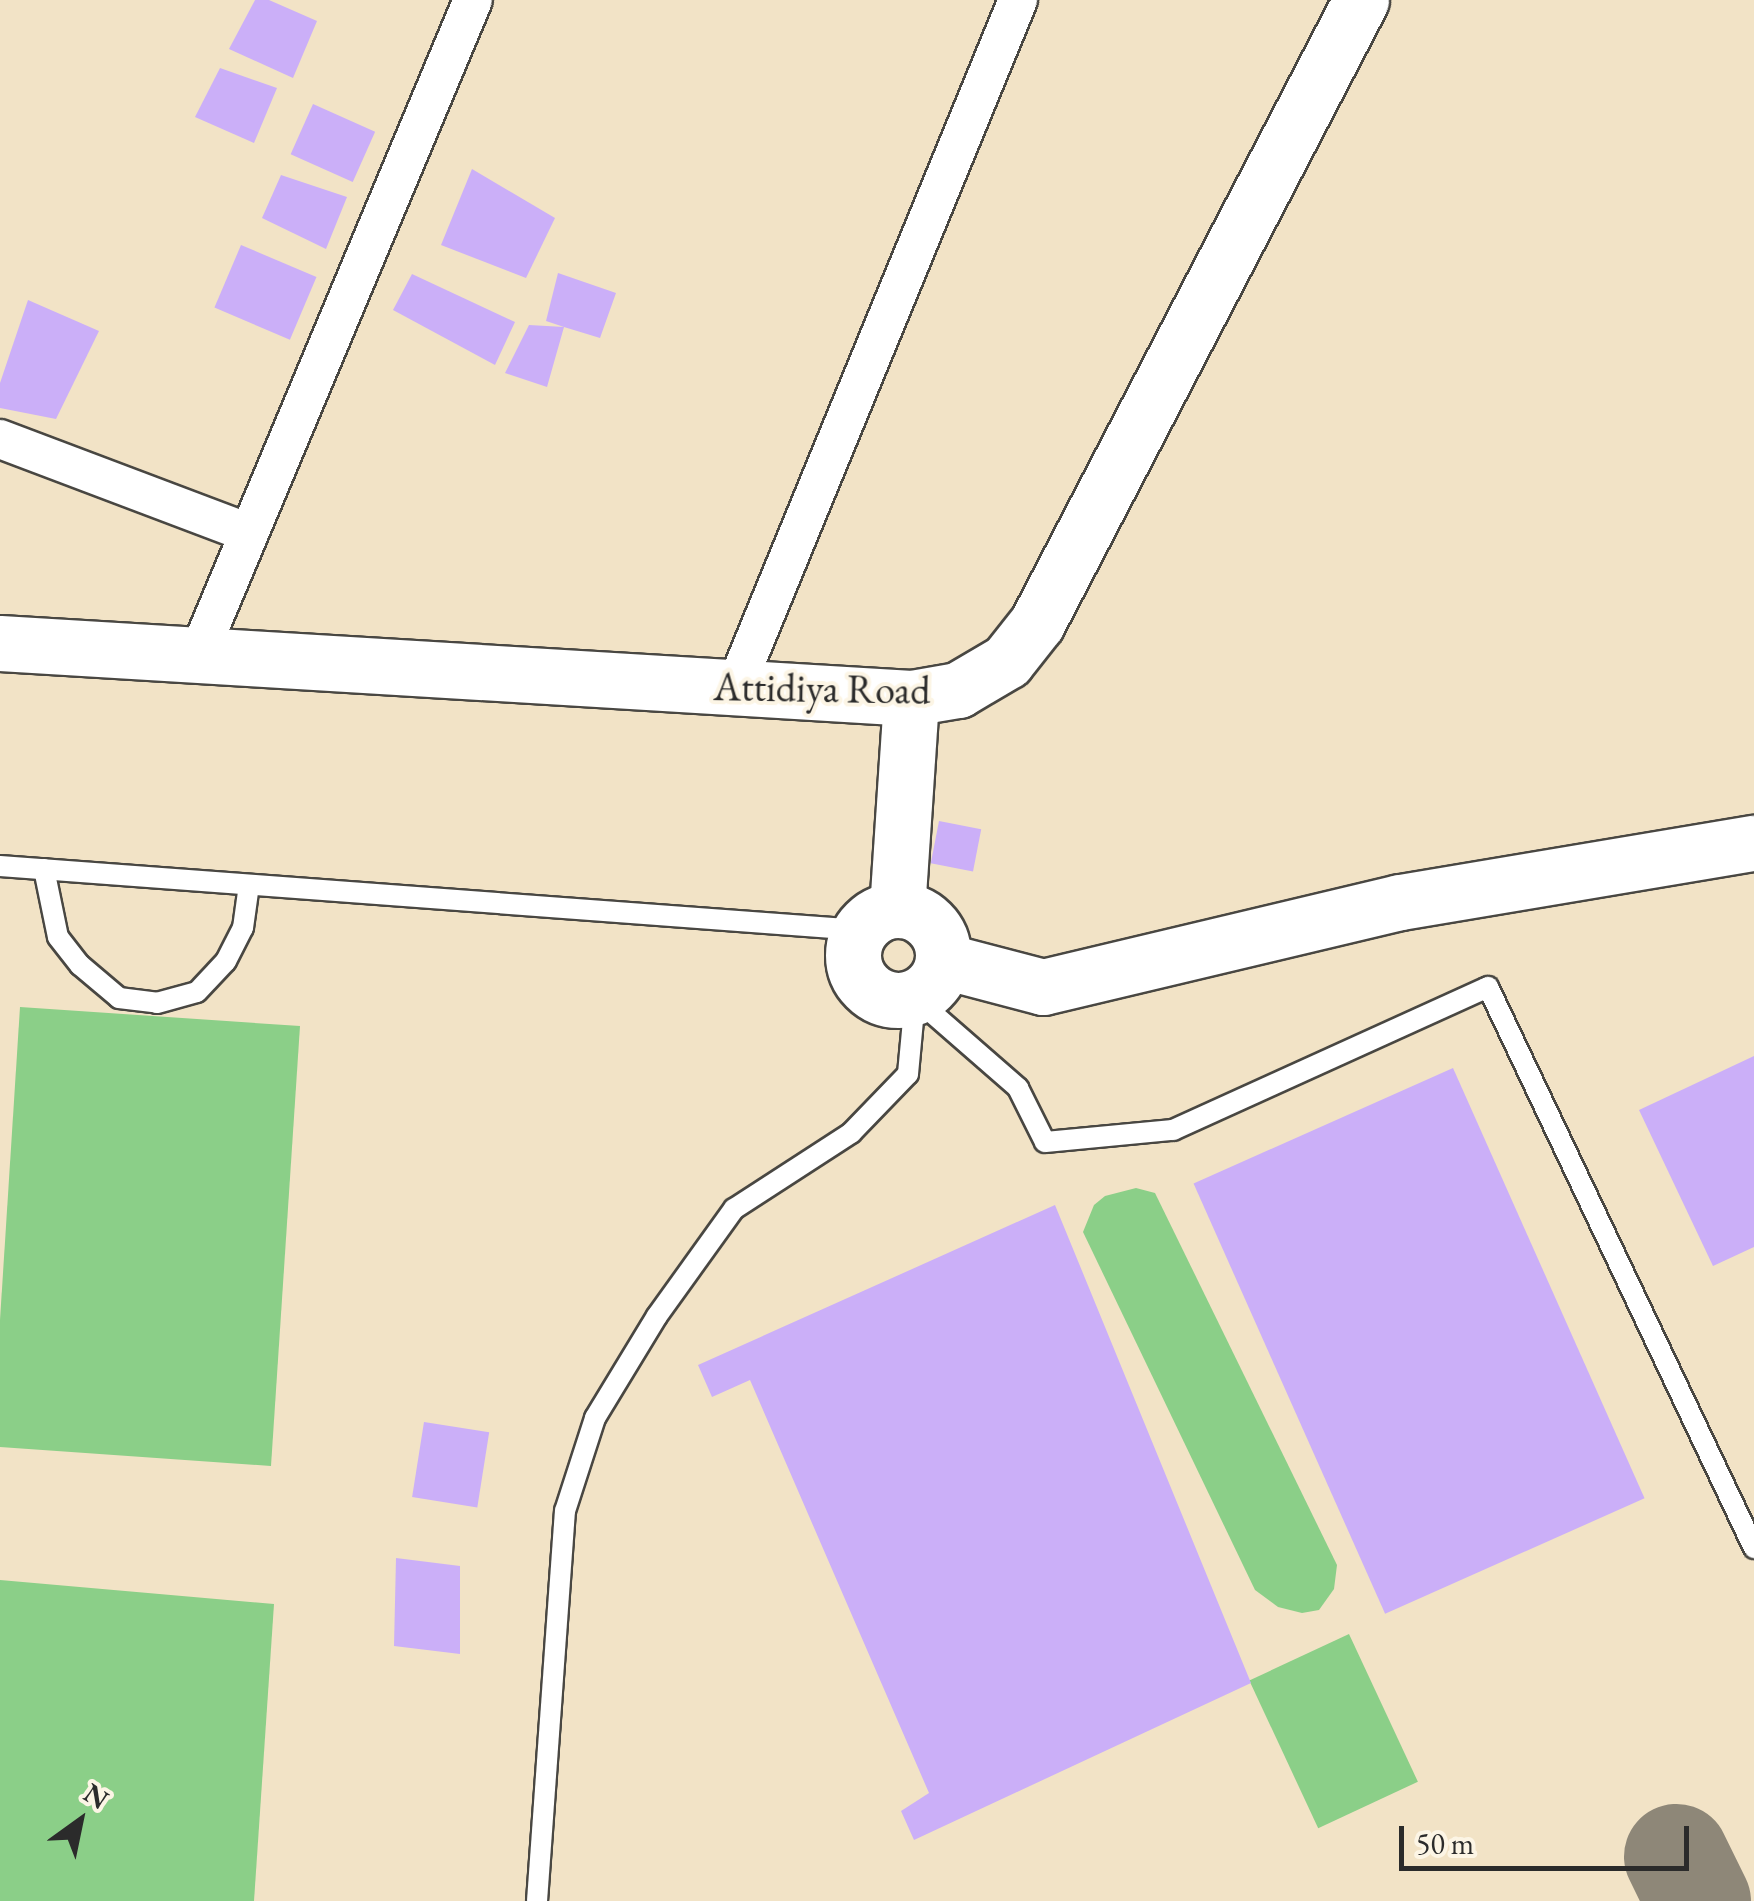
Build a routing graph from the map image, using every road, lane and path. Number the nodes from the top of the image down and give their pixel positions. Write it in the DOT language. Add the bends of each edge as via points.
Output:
graph roads {
  1 [pos="472,0"];
  2 [pos="1018,0"];
  3 [pos="1361,0"];
  4 [pos="0,438"];
  5 [pos="249,532"];
  6 [pos="0,642"];
  7 [pos="198,655"];
  8 [pos="735,688"];
  9 [pos="911,698"];
  10 [pos="1754,843"];
  11 [pos="0,866"];
  12 [pos="44,869"];
  13 [pos="249,885"];
  14 [pos="879,920"];
  15 [pos="930,980"];
  16 [pos="1754,1548"];
  17 [pos="537,1901"];
  1 -- 5 [label="street"];
  2 -- 8 [label="street"];
  3 -- 9 [label="main road, Attidiya Road" via="1037,623 1007,661 958,690"];
  4 -- 5 [label="street"];
  5 -- 7 [label="street"];
  6 -- 7 [label="main road, Attidiya Road"];
  7 -- 8 [label="main road, Attidiya Road"];
  8 -- 9 [label="main road, Attidiya Road"];
  9 -- 14 [label="main road"];
  10 -- 15 [label="main road" via="1400,902 1044,987"];
  11 -- 12 [label="lane"];
  12 -- 13 [label="lane"];
  12 -- 13 [label="lane" via="58,937 80,965 119,998 157,1003 197,992 226,961 243,928"];
  13 -- 14 [label="lane"];
  14 -- 15 [label="main road" via="925,918 937,930"];
  14 -- 15 [label="main road" via="853,960 868,989 882,998"];
  15 -- 16 [label="lane" via="1018,1088 1045,1142 1173,1130 1488,987"];
  15 -- 17 [label="lane" via="908,1074 851,1134 734,1209 656,1316 595,1418 565,1512"];
}
